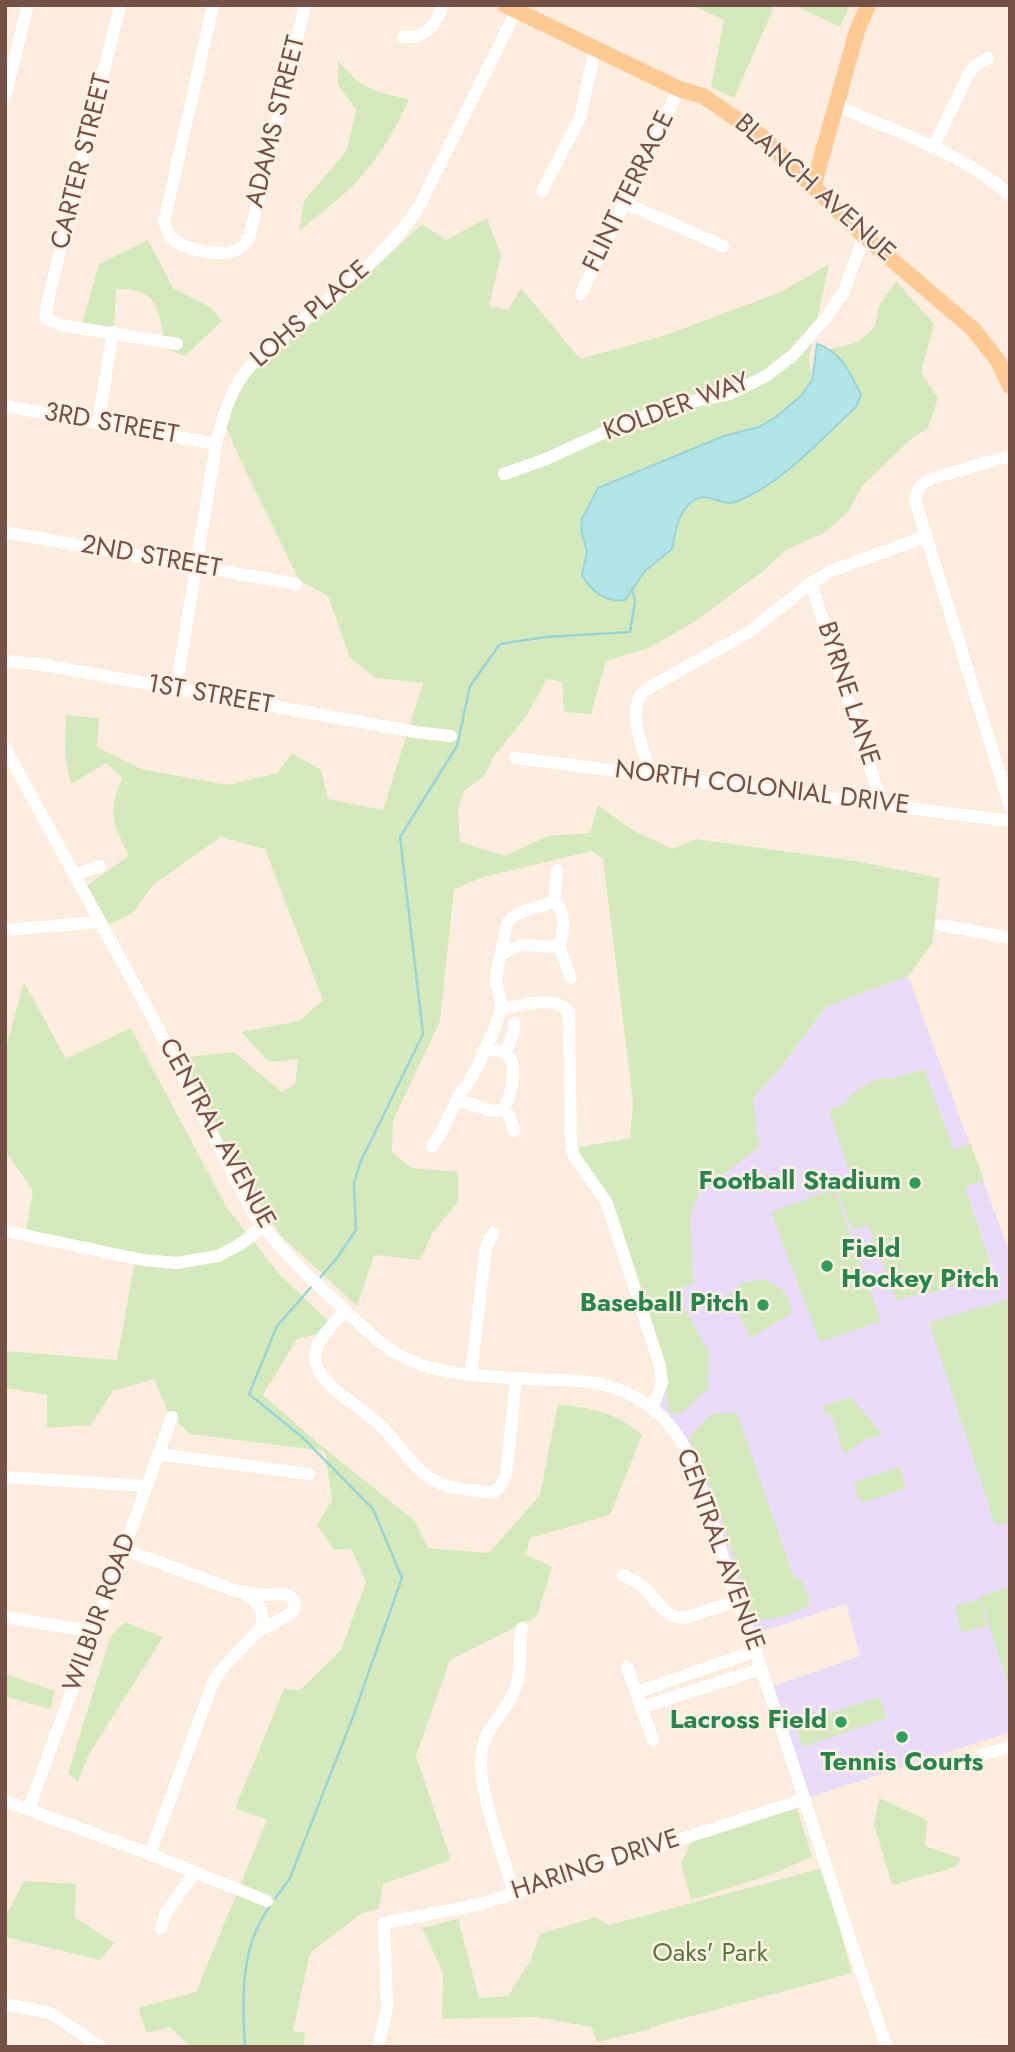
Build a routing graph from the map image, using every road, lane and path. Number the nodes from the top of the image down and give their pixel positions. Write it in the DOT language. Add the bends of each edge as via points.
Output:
graph roads {
  1 [pos="28,5"];
  2 [pos="120,5"];
  3 [pos="213,5"];
  4 [pos="305,5"];
  5 [pos="443,5"];
  6 [pos="868,5"];
  7 [pos="510,8"];
  8 [pos="403,37"];
  9 [pos="595,49"];
  10 [pos="988,58"];
  11 [pos="678,89"];
  12 [pos="5,97"];
  13 [pos="835,105"];
  14 [pos="933,148"];
  15 [pos="813,187"];
  16 [pos="542,191"];
  17 [pos="1010,195"];
  18 [pos="625,202"];
  19 [pos="864,236"];
  20 [pos="723,246"];
  21 [pos="581,294"];
  22 [pos="113,332"];
  23 [pos="177,344"];
  24 [pos="1010,386"];
  25 [pos="5,406"];
  26 [pos="98,423"];
  27 [pos="216,444"];
  28 [pos="1010,456"];
  29 [pos="504,474"];
  30 [pos="5,532"];
  31 [pos="925,537"];
  32 [pos="197,566"];
  33 [pos="811,583"];
  34 [pos="296,584"];
  35 [pos="5,661"];
  36 [pos="176,690"];
  37 [pos="451,736"];
  38 [pos="5,748"];
  39 [pos="515,758"];
  40 [pos="651,774"];
  41 [pos="882,805"];
  42 [pos="1010,807"];
  43 [pos="1010,821"];
  44 [pos="100,866"];
  45 [pos="557,870"];
  46 [pos="74,875"];
  47 [pos="554,902"];
  48 [pos="100,922"];
  49 [pos="941,925"];
  50 [pos="5,930"];
  51 [pos="1010,938"];
  52 [pos="559,946"];
  53 [pos="501,955"];
  54 [pos="571,978"];
  55 [pos="501,1009"];
  56 [pos="514,1023"];
  57 [pos="483,1050"];
  58 [pos="505,1054"];
  59 [pos="457,1100"];
  60 [pos="503,1110"];
  61 [pos="514,1131"];
  62 [pos="432,1146"];
  63 [pos="263,1226"];
  64 [pos="5,1231"];
  65 [pos="493,1233"];
  66 [pos="345,1311"];
  67 [pos="471,1374"];
  68 [pos="516,1379"];
  69 [pos="652,1408"];
  70 [pos="172,1417"];
  71 [pos="158,1454"];
  72 [pos="309,1474"];
  73 [pos="5,1477"];
  74 [pos="146,1486"];
  75 [pos="125,1550"];
  76 [pos="623,1575"];
  77 [pos="237,1591"];
  78 [pos="737,1601"];
  79 [pos="5,1617"];
  80 [pos="522,1628"];
  81 [pos="93,1632"];
  82 [pos="256,1633"];
  83 [pos="756,1651"];
  84 [pos="732,1660"];
  85 [pos="627,1667"];
  86 [pos="761,1669"];
  87 [pos="687,1675"];
  88 [pos="737,1676"];
  89 [pos="692,1691"];
  90 [pos="637,1692"];
  91 [pos="643,1707"];
  92 [pos="653,1740"];
  93 [pos="1010,1747"];
  94 [pos="965,1766"];
  95 [pos="806,1799"];
  96 [pos="5,1801"];
  97 [pos="29,1808"];
  98 [pos="150,1854"];
  99 [pos="195,1872"];
  100 [pos="514,1893"];
  101 [pos="267,1901"];
  102 [pos="161,1928"];
  103 [pos="5,2004"];
  104 [pos="101,2047"];
  105 [pos="378,2047"];
  106 [pos="887,2047"];
  1 -- 12 [label="street"];
  2 -- 22 [label="street, CARTER STREET" via="46,318"];
  3 -- 4 [label="street, ADAMS STREET" via="164,222 176,242 220,254 240,249 249,238"];
  5 -- 8 [label="street" via="437,22 426,33"];
  6 -- 13 [label="main road"];
  7 -- 9 [label="main road, BLANCH AVENUE"];
  7 -- 27 [label="street, LOHS PLACE" via="414,215 393,243 266,349 243,376 224,414"];
  9 -- 11 [label="main road, BLANCH AVENUE"];
  9 -- 16 [label="street" via="580,118"];
  10 -- 14 [label="street" via="969,73"];
  11 -- 15 [label="main road, BLANCH AVENUE" via="701,95 746,124"];
  11 -- 18 [label="street, FLINT TERRACE"];
  13 -- 14 [label="street"];
  13 -- 15 [label="main road"];
  14 -- 17 [label="street" via="979,170"];
  15 -- 19 [label="main road, BLANCH AVENUE"];
  18 -- 20 [label="street"];
  18 -- 21 [label="street, FLINT TERRACE"];
  19 -- 24 [label="main road, BLANCH AVENUE" via="973,329 998,361"];
  19 -- 29 [label="street, KOLDER WAY" via="844,291 826,318 793,355 766,376 729,394 679,404 624,424"];
  22 -- 23 [label="street"];
  22 -- 26 [label="street"];
  25 -- 26 [label="street, 3RD STREET"];
  26 -- 27 [label="street, 3RD STREET"];
  27 -- 32 [label="street, LOHS PLACE"];
  28 -- 31 [label="street" via="924,482 915,500"];
  30 -- 32 [label="street, 2ND STREET"];
  31 -- 33 [label="street" via="831,571"];
  31 -- 42 [label="street"];
  32 -- 34 [label="street, 2ND STREET"];
  32 -- 36 [label="street, LOHS PLACE"];
  33 -- 40 [label="street" via="750,632 645,690 634,710"];
  33 -- 41 [label="street, BYRNE LANE"];
  35 -- 36 [label="street, 1ST STREET"];
  36 -- 37 [label="street, 1ST STREET"];
  38 -- 46 [label="street, CENTRAL AVENUE"];
  39 -- 40 [label="street, NORTH COLONIAL DRIVE"];
  40 -- 41 [label="street, NORTH COLONIAL DRIVE"];
  41 -- 43 [label="street, NORTH COLONIAL DRIVE"];
  44 -- 46 [label="street"];
  45 -- 47 [label="street"];
  46 -- 48 [label="street, CENTRAL AVENUE"];
  47 -- 52 [label="street" via="562,912"];
  47 -- 53 [label="street" via="510,920"];
  48 -- 50 [label="street"];
  48 -- 63 [label="street, CENTRAL AVENUE"];
  49 -- 51 [label="street"];
  52 -- 53 [label="street" via="529,944"];
  52 -- 54 [label="street"];
  53 -- 55 [label="street" via="496,977"];
  55 -- 57 [label="street"];
  55 -- 69 [label="street" via="555,1003 569,1012 571,1146 607,1203 660,1366 662,1383"];
  56 -- 58 [label="street"];
  57 -- 58 [label="street"];
  57 -- 59 [label="street"];
  58 -- 60 [label="street" via="512,1061 513,1075"];
  59 -- 60 [label="street"];
  59 -- 62 [label="street"];
  60 -- 61 [label="street"];
  63 -- 64 [label="street" via="218,1256 177,1263"];
  63 -- 66 [label="street, CENTRAL AVENUE"];
  65 -- 67 [label="street" via="486,1247"];
  66 -- 67 [label="street, CENTRAL AVENUE" via="375,1339 409,1360"];
  66 -- 68 [label="street" via="318,1343 315,1359 320,1371 426,1475 449,1487 493,1493 500,1487 506,1475"];
  67 -- 68 [label="street, CENTRAL AVENUE"];
  68 -- 69 [label="street, CENTRAL AVENUE" via="591,1381 623,1391"];
  69 -- 78 [label="street, CENTRAL AVENUE" via="679,1436 686,1451"];
  70 -- 71 [label="street, WILBUR ROAD"];
  71 -- 72 [label="street"];
  71 -- 74 [label="street, WILBUR ROAD"];
  73 -- 74 [label="street"];
  74 -- 75 [label="street, WILBUR ROAD"];
  75 -- 77 [label="street"];
  75 -- 81 [label="street, WILBUR ROAD"];
  76 -- 78 [label="street" via="645,1588 660,1608 676,1618"];
  77 -- 82 [label="street" via="259,1605 263,1618"];
  77 -- 82 [label="street" via="285,1594 295,1603 289,1616"];
  78 -- 83 [label="street, CENTRAL AVENUE"];
  79 -- 81 [label="street"];
  80 -- 100 [label="street" via="515,1689 487,1733 480,1760"];
  81 -- 97 [label="street, WILBUR ROAD"];
  82 -- 98 [label="street" via="214,1680"];
  83 -- 84 [label="street"];
  83 -- 86 [label="street, CENTRAL AVENUE"];
  84 -- 87 [label="street"];
  84 -- 88 [label="street"];
  85 -- 90 [label="street"];
  86 -- 88 [label="street"];
  86 -- 95 [label="street, CENTRAL AVENUE"];
  87 -- 89 [label="street"];
  87 -- 90 [label="street"];
  88 -- 89 [label="street"];
  89 -- 91 [label="street"];
  90 -- 91 [label="street"];
  91 -- 92 [label="street"];
  93 -- 94 [label="street" via="984,1754"];
  95 -- 100 [label="street, HARING DRIVE"];
  95 -- 106 [label="street, CENTRAL AVENUE"];
  96 -- 97 [label="street"];
  97 -- 98 [label="street"];
  98 -- 99 [label="street"];
  99 -- 101 [label="street"];
  99 -- 102 [label="street" via="166,1913"];
  100 -- 105 [label="street, HARING DRIVE" via="384,1923 387,2008"];
  103 -- 104 [label="street" via="50,2013"];
}
